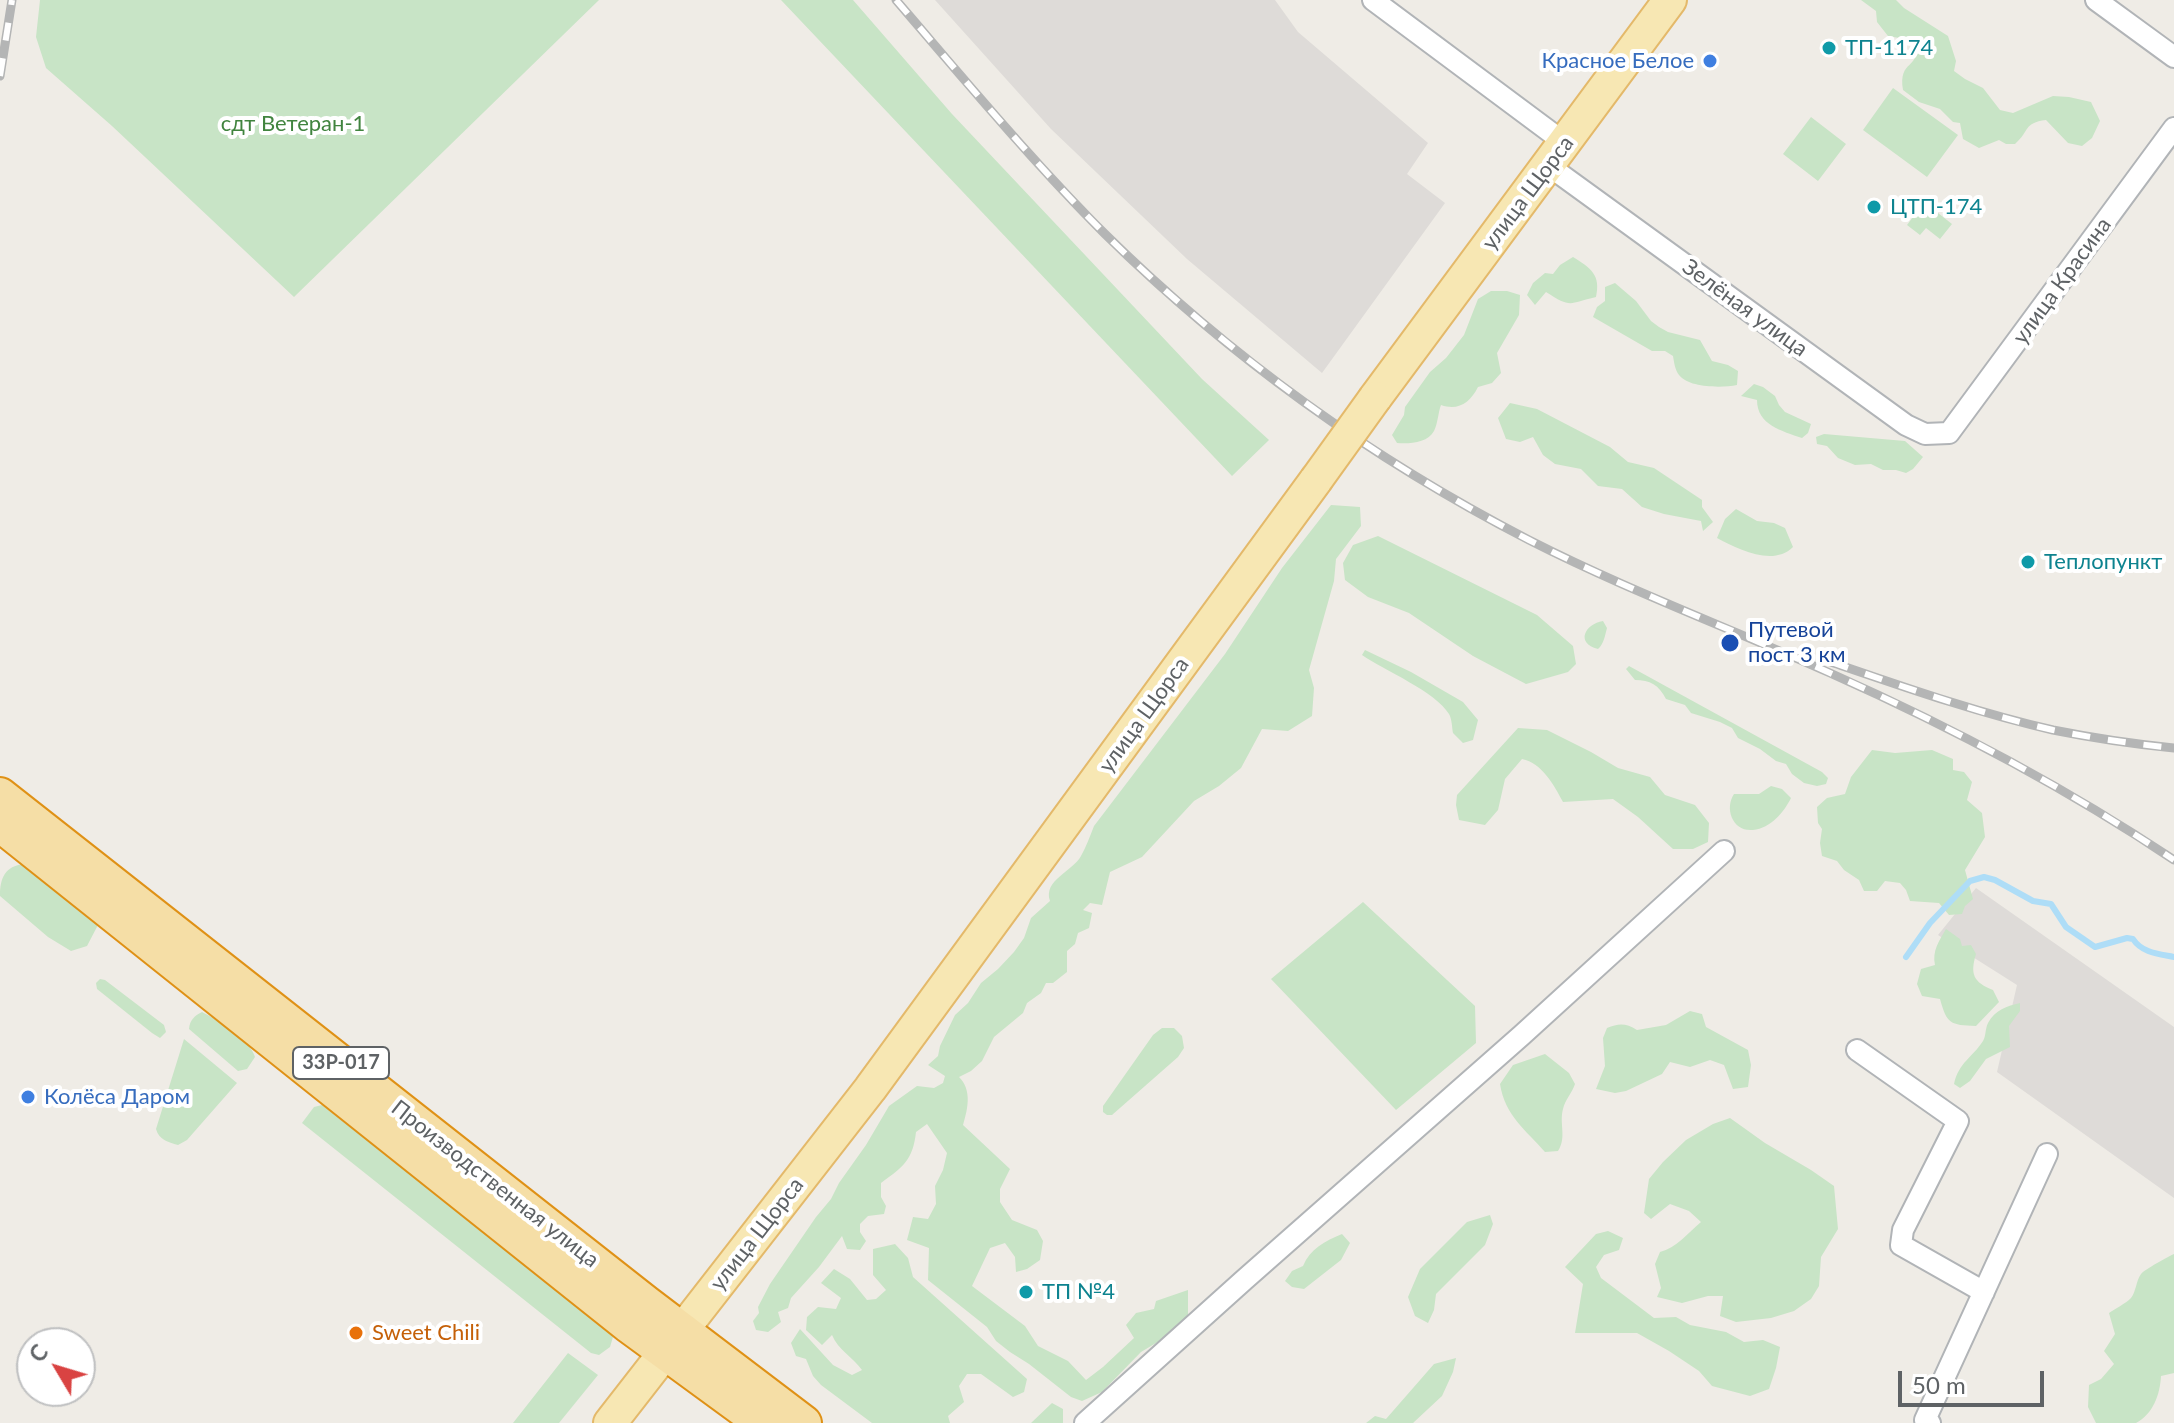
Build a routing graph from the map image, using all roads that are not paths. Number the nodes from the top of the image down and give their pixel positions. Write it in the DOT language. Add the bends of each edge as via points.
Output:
graph roads {
  1 [pos="1373,0"];
  2 [pos="1670,0"];
  3 [pos="2096,0"];
  4 [pos="2174,57"];
  5 [pos="2174,128"];
  6 [pos="1557,154"];
  7 [pos="1949,433"];
  8 [pos="0,795"];
  9 [pos="0,824"];
  10 [pos="1724,851"];
  11 [pos="1857,1050"];
  12 [pos="2047,1154"];
  13 [pos="1984,1292"];
  14 [pos="674,1341"];
  15 [pos="1932,1413"];
  16 [pos="610,1423"];
  17 [pos="762,1423"];
  18 [pos="804,1423"];
  19 [pos="1085,1423"];
  1 -- 6 [label="street, Зелёная улица"];
  2 -- 6 [label="main road, улица Щорса"];
  3 -- 4 [label="street"];
  5 -- 7 [label="street, улица Красина"];
  6 -- 7 [label="street, Зелёная улица" via="1906,425 1925,434"];
  6 -- 14 [label="main road, улица Щорса, bridge" via="870,1089"];
  8 -- 14 [label="highway, Производственная улица / 33Р-017"];
  9 -- 14 [label="highway, Производственная улица / 33Р-017" via="610,1311"];
  10 -- 19 [label="street"];
  11 -- 13 [label="street" via="1958,1121 1903,1230 1901,1245"];
  12 -- 13 [label="street"];
  13 -- 15 [label="street"];
  14 -- 16 [label="main road, улица Щорса"];
  14 -- 17 [label="highway, Производственная улица / 33Р-017"];
  14 -- 18 [label="highway, Производственная улица / 33Р-017" via="714,1353"];
}
